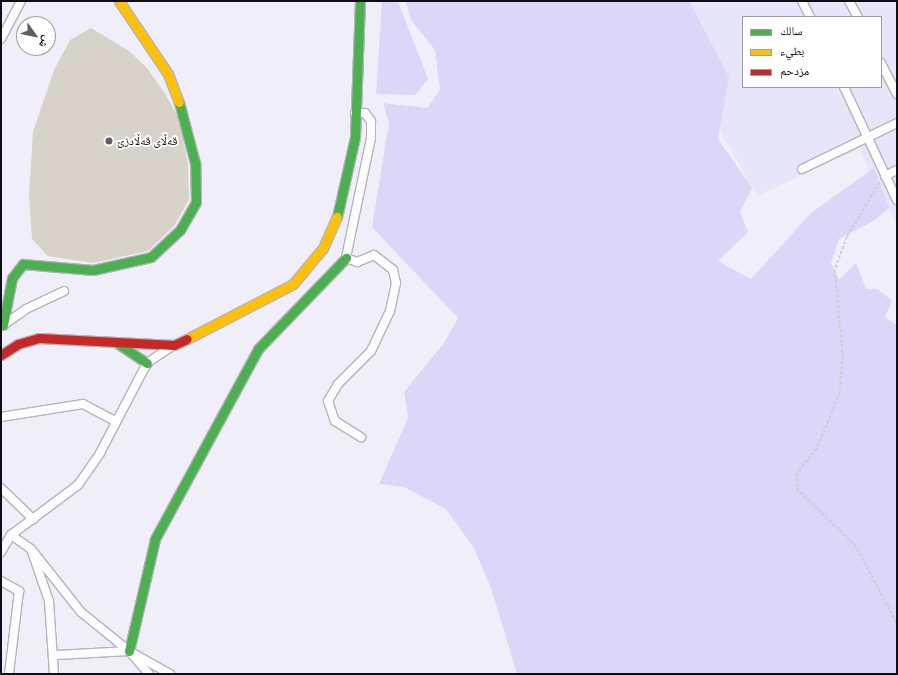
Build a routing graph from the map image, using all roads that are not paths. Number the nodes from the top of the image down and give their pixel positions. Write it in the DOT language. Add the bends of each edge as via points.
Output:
graph roads {
  1 [pos="21,1"];
  2 [pos="120,1"];
  3 [pos="360,1"];
  4 [pos="802,1"];
  5 [pos="849,1"];
  6 [pos="810,16"];
  7 [pos="857,16"];
  8 [pos="1,39"];
  9 [pos="882,65"];
  10 [pos="844,88"];
  11 [pos="897,94"];
  12 [pos="355,113"];
  13 [pos="897,124"];
  14 [pos="868,137"];
  15 [pos="802,169"];
  16 [pos="897,170"];
  17 [pos="885,176"];
  18 [pos="897,200"];
  19 [pos="346,258"];
  20 [pos="64,291"];
  21 [pos="2,325"];
  22 [pos="114,342"];
  23 [pos="174,345"];
  24 [pos="1,355"];
  25 [pos="147,363"];
  26 [pos="1,417"];
  27 [pos="115,421"];
  28 [pos="361,437"];
  29 [pos="1,488"];
  30 [pos="33,519"];
  31 [pos="11,535"];
  32 [pos="32,549"];
  33 [pos="1,552"];
  34 [pos="1,581"];
  35 [pos="130,651"];
  36 [pos="57,655"];
  37 [pos="9,674"];
  38 [pos="54,674"];
  39 [pos="149,674"];
  40 [pos="170,674"];
  1 -- 8 [label="street"];
  2 -- 21 [label="street" via="168,74 185,116 195,163 196,202 180,230 151,257 94,270 23,264 12,278"];
  3 -- 12 [label="street"];
  4 -- 6 [label="street"];
  5 -- 7 [label="street"];
  9 -- 11 [label="street"];
  10 -- 14 [label="street"];
  12 -- 19 [label="street" via="365,113 371,121 371,138"];
  12 -- 23 [label="street" via="355,137 340,210 334,228 310,266 292,284 222,323"];
  13 -- 14 [label="street"];
  14 -- 15 [label="street"];
  14 -- 17 [label="street"];
  16 -- 17 [label="street"];
  17 -- 18 [label="street"];
  19 -- 28 [label="street" via="357,262 377,257 393,270 396,283 390,311 371,350 338,384 328,401 335,421"];
  19 -- 35 [label="street" via="258,349 155,539"];
  20 -- 21 [label="street" via="26,308"];
  22 -- 23 [label="street"];
  22 -- 24 [label="street" via="39,338 18,344"];
  22 -- 25 [label="street"];
  23 -- 25 [label="street"];
  25 -- 27 [label="street"];
  26 -- 27 [label="street" via="83,404"];
  27 -- 30 [label="street" via="85,477 68,495"];
  29 -- 30 [label="street"];
  30 -- 31 [label="street"];
  31 -- 32 [label="street"];
  31 -- 33 [label="street"];
  32 -- 35 [label="street" via="81,612"];
  32 -- 38 [label="street" via="49,601 49,650"];
  34 -- 37 [label="street" via="19,591"];
  35 -- 36 [label="street"];
  35 -- 39 [label="street"];
  35 -- 40 [label="street"];
}
